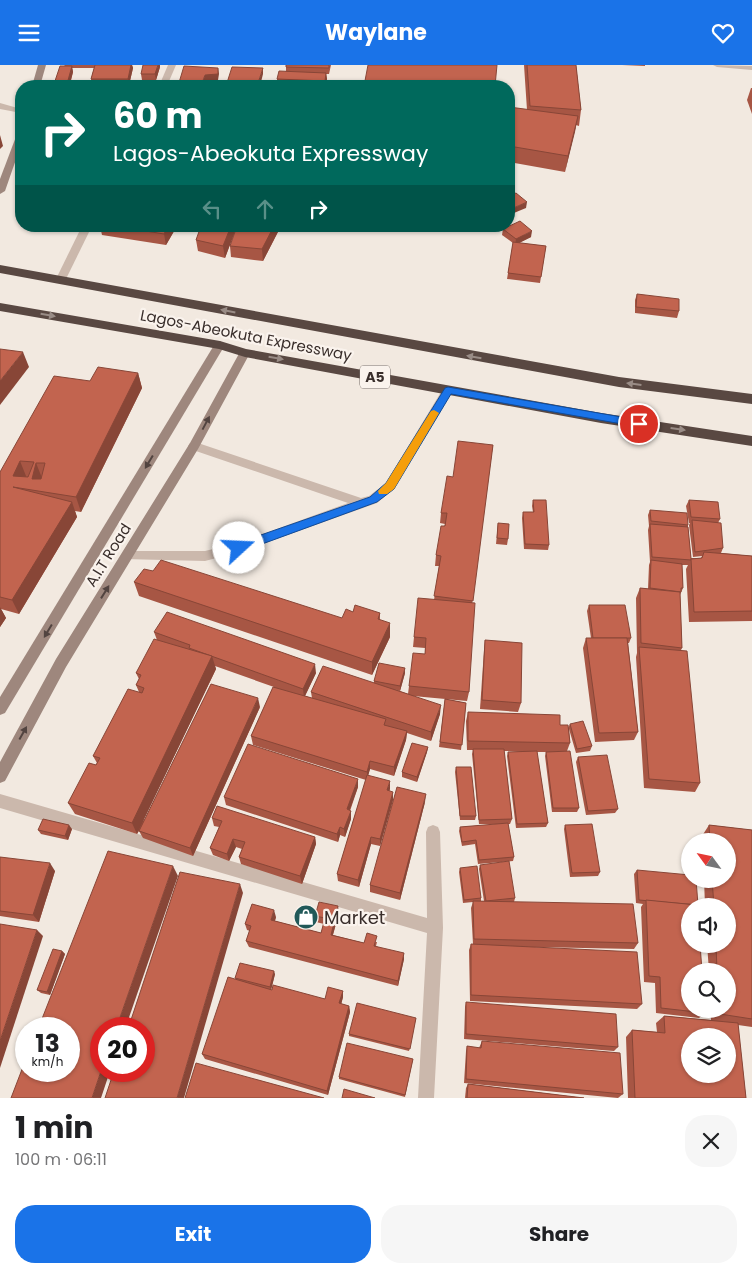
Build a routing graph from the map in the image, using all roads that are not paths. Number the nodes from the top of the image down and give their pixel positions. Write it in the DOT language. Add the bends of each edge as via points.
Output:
graph roads {
  1 [pos="42,65"];
  2 [pos="172,65"];
  3 [pos="717,65"];
  4 [pos="752,68"];
  5 [pos="38,80"];
  6 [pos="166,80"];
  7 [pos="0,106"];
  8 [pos="15,110"];
  9 [pos="15,150"];
  10 [pos="0,191"];
  11 [pos="84,232"];
  12 [pos="0,269"];
  13 [pos="61,279"];
  14 [pos="0,307"];
  15 [pos="220,345"];
  16 [pos="245,353"];
  17 [pos="448,390"];
  18 [pos="752,399"];
  19 [pos="752,441"];
  20 [pos="194,446"];
  21 [pos="361,503"];
  22 [pos="127,556"];
  23 [pos="0,709"];
  24 [pos="0,776"];
  25 [pos="0,801"];
  26 [pos="432,832"];
  27 [pos="435,928"];
  28 [pos="426,1098"];
  1 -- 5 [label="street"];
  2 -- 6 [label="street"];
  3 -- 4 [label="street"];
  7 -- 8 [label="street"];
  9 -- 10 [label="street"];
  11 -- 13 [label="street"];
  12 -- 13 [label="highway, Lagos-Abeokuta Expressway"];
  18 -- 13 [label="highway, Lagos-Abeokuta Expressway, one-way" via="573,374"];
  14 -- 15 [label="highway, Lagos-Abeokuta Expressway / A5, one-way"];
  15 -- 16 [label="highway, Lagos-Abeokuta Expressway / A5"];
  15 -- 23 [label="street, A.I.T Road, one-way"];
  16 -- 17 [label="highway, Lagos-Abeokuta Expressway / A5, one-way"];
  20 -- 16 [label="street, A.I.T Road, one-way"];
  17 -- 19 [label="highway, Lagos-Abeokuta Expressway / A5, one-way"];
  17 -- 21 [label="street" via="390,486 374,499"];
  20 -- 21 [label="street"];
  20 -- 22 [label="street, A.I.T Road"];
  21 -- 22 [label="street" via="239,548 205,555"];
  24 -- 22 [label="street, A.I.T Road, one-way" via="61,663"];
  25 -- 27 [label="street"];
  26 -- 27 [label="street"];
  27 -- 28 [label="street"];
}
